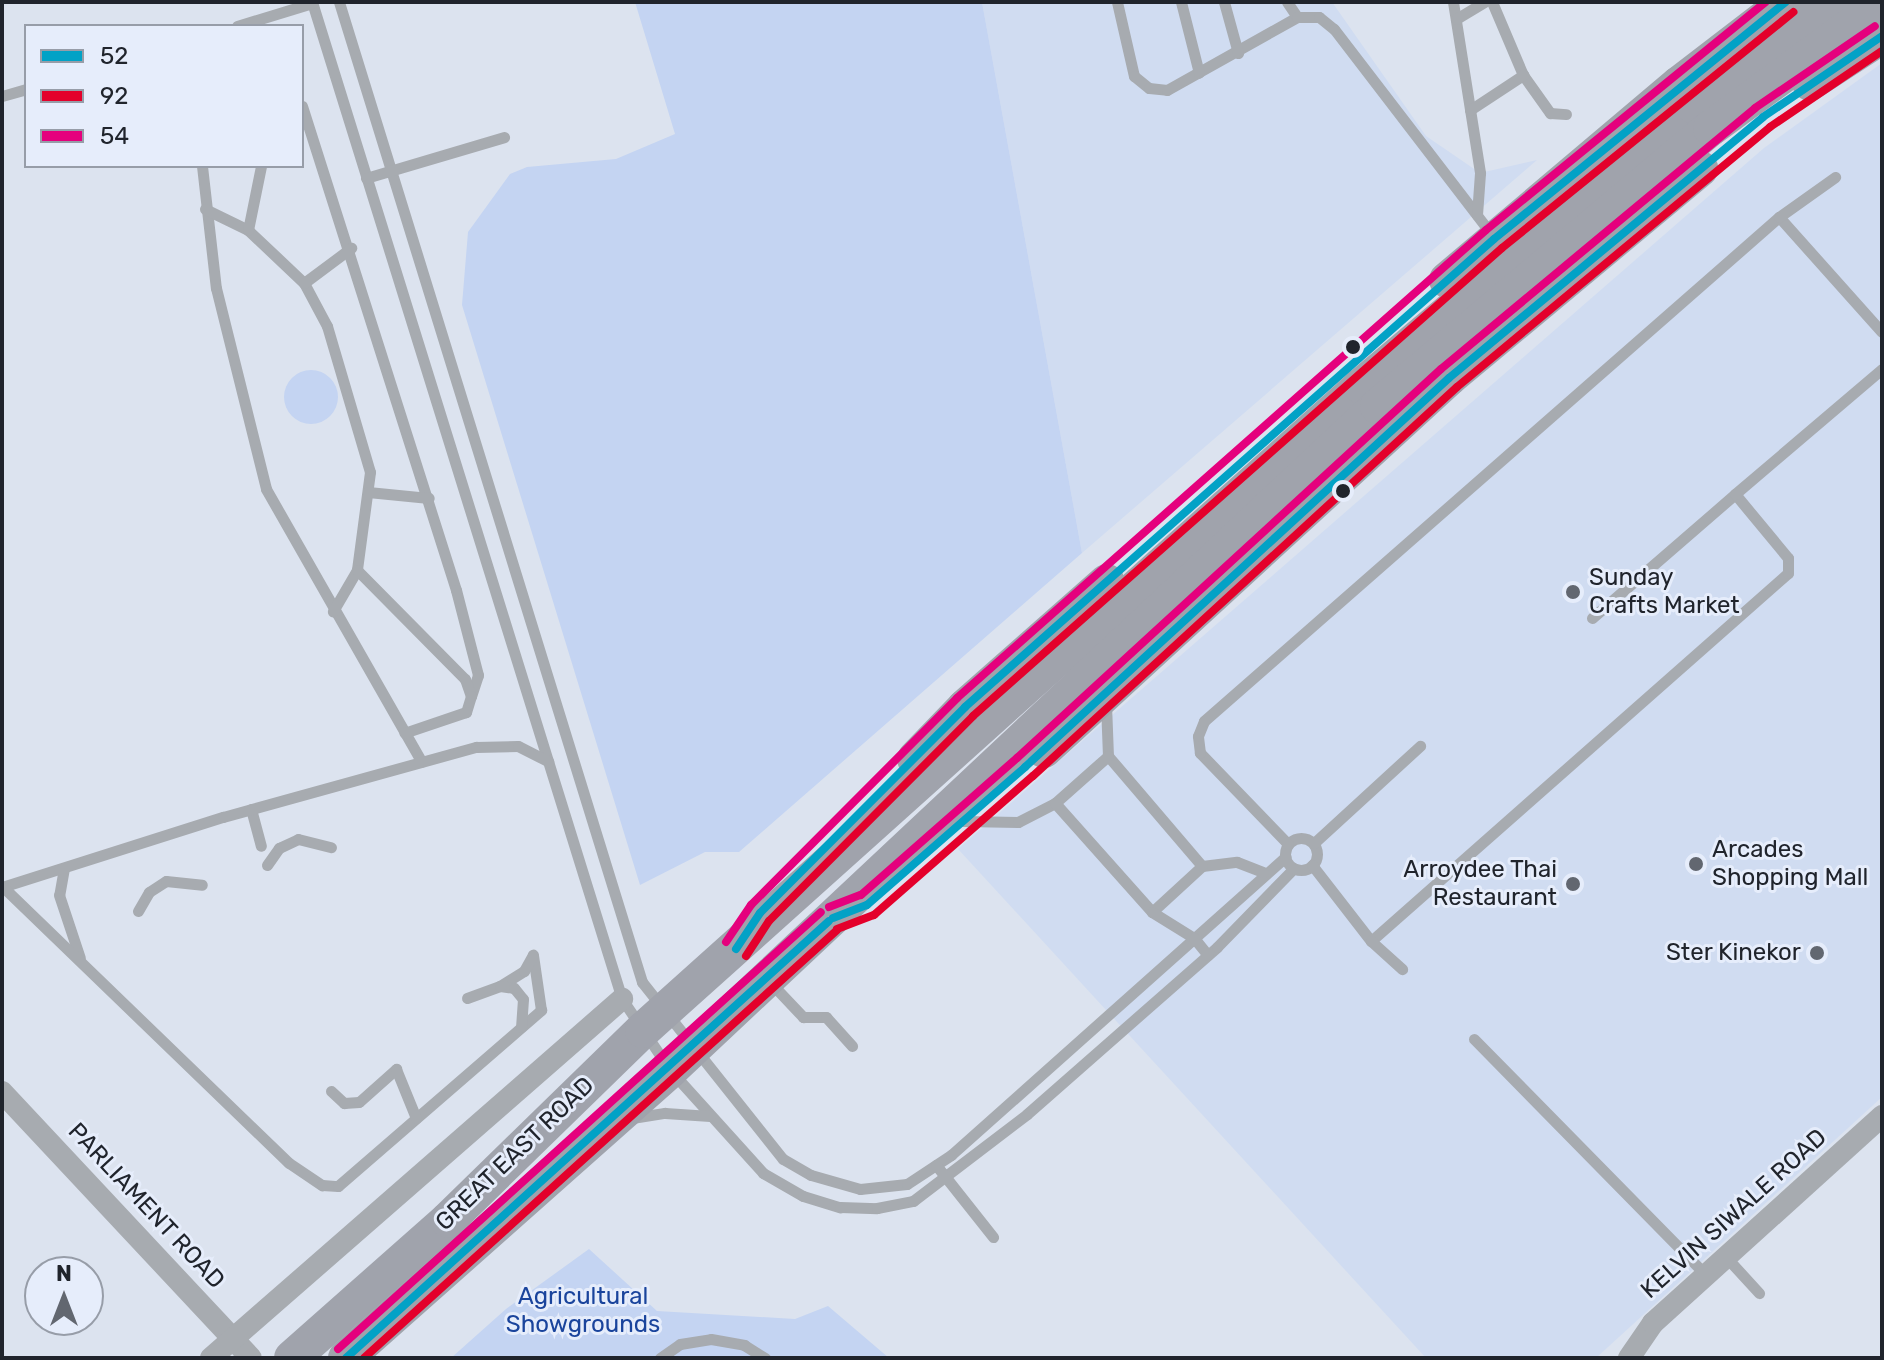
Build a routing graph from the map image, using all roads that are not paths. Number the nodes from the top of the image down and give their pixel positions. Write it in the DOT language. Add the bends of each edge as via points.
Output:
graph roads {
  1 [pos="312,2"];
  2 [pos="339,2"];
  3 [pos="1117,2"];
  4 [pos="1181,2"];
  5 [pos="1224,2"];
  6 [pos="1287,2"];
  7 [pos="1453,2"];
  8 [pos="1484,2"];
  9 [pos="1492,2"];
  10 [pos="1786,2"];
  11 [pos="1833,2"];
  12 [pos="1882,3"];
  13 [pos="1297,17"];
  14 [pos="1456,19"];
  15 [pos="243,24"];
  16 [pos="1882,36"];
  17 [pos="1238,53"];
  18 [pos="1199,73"];
  19 [pos="1523,75"];
  20 [pos="24,90"];
  21 [pos="2,96"];
  22 [pos="1470,110"];
  23 [pos="304,112"];
  24 [pos="1566,114"];
  25 [pos="504,137"];
  26 [pos="202,168"];
  27 [pos="261,168"];
  28 [pos="391,171"];
  29 [pos="1835,177"];
  30 [pos="366,178"];
  31 [pos="205,209"];
  32 [pos="1779,217"];
  33 [pos="1486,227"];
  34 [pos="248,230"];
  35 [pos="351,248"];
  36 [pos="304,283"];
  37 [pos="1882,332"];
  38 [pos="1882,369"];
  39 [pos="368,492"];
  40 [pos="1735,494"];
  41 [pos="429,498"];
  42 [pos="357,570"];
  43 [pos="333,611"];
  44 [pos="1592,618"];
  45 [pos="1109,692"];
  46 [pos="471,696"];
  47 [pos="404,733"];
  48 [pos="1420,746"];
  49 [pos="1108,756"];
  50 [pos="548,761"];
  51 [pos="422,762"];
  52 [pos="1055,803"];
  53 [pos="251,809"];
  54 [pos="963,821"];
  55 [pos="258,833"];
  56 [pos="288,842"];
  57 [pos="1314,843"];
  58 [pos="1288,844"];
  59 [pos="261,846"];
  60 [pos="331,847"];
  61 [pos="1285,857"];
  62 [pos="267,865"];
  63 [pos="1312,865"];
  64 [pos="1202,866"];
  65 [pos="64,868"];
  66 [pos="1294,868"];
  67 [pos="1263,872"];
  68 [pos="202,885"];
  69 [pos="3,887"];
  70 [pos="138,911"];
  71 [pos="1152,912"];
  72 [pos="833,918"];
  73 [pos="1194,938"];
  74 [pos="1371,941"];
  75 [pos="736,949"];
  76 [pos="1208,955"];
  77 [pos="82,962"];
  78 [pos="1402,969"];
  79 [pos="767,979"];
  80 [pos="642,982"];
  81 [pos="500,986"];
  82 [pos="467,998"];
  83 [pos="622,999"];
  84 [pos="653,1020"];
  85 [pos="521,1027"];
  86 [pos="1474,1039"];
  87 [pos="852,1046"];
  88 [pos="682,1060"];
  89 [pos="331,1091"];
  90 [pos="2,1092"];
  91 [pos="710,1116"];
  92 [pos="1882,1116"];
  93 [pos="416,1118"];
  94 [pos="613,1121"];
  95 [pos="936,1165"];
  96 [pos="947,1179"];
  97 [pos="993,1237"];
  98 [pos="1726,1257"];
  99 [pos="1707,1276"];
  100 [pos="1759,1293"];
  101 [pos="234,1337"];
  102 [pos="211,1358"];
  103 [pos="251,1358"];
  104 [pos="292,1358"];
  105 [pos="346,1358"];
  106 [pos="660,1358"];
  107 [pos="765,1358"];
  108 [pos="1629,1358"];
  1 -- 15 [label="lane"];
  1 -- 30 [label="lane"];
  2 -- 28 [label="lane"];
  3 -- 18 [label="lane" via="1134,76 1149,88 1167,90"];
  4 -- 18 [label="lane"];
  5 -- 17 [label="lane"];
  6 -- 13 [label="lane"];
  7 -- 14 [label="lane"];
  8 -- 14 [label="lane"];
  9 -- 19 [label="lane"];
  10 -- 33 [label="main road, GREAT EAST ROAD"];
  11 -- 75 [label="main road, GREAT EAST ROAD" via="1694,106 1434,322"];
  12 -- 72 [label="main road, GREAT EAST ROAD" via="1711,128 1449,343"];
  13 -- 17 [label="lane"];
  13 -- 33 [label="lane" via="1319,17 1334,29"];
  14 -- 22 [label="lane"];
  16 -- 45 [label="main road, GREAT EAST ROAD" via="1763,117 1449,378"];
  17 -- 18 [label="lane"];
  19 -- 22 [label="lane"];
  19 -- 24 [label="lane" via="1550,113"];
  20 -- 21 [label="lane"];
  22 -- 33 [label="lane"];
  23 -- 35 [label="lane"];
  25 -- 28 [label="lane"];
  26 -- 31 [label="lane"];
  27 -- 34 [label="lane"];
  28 -- 30 [label="lane"];
  28 -- 80 [label="lane"];
  29 -- 32 [label="lane"];
  30 -- 50 [label="lane"];
  31 -- 34 [label="lane"];
  31 -- 43 [label="lane" via="216,288 266,489"];
  32 -- 37 [label="lane"];
  32 -- 58 [label="lane" via="1204,721 1198,736 1200,753"];
  33 -- 75 [label="main road, GREAT EAST ROAD" via="965,707 760,913"];
  34 -- 36 [label="lane"];
  35 -- 36 [label="lane"];
  35 -- 41 [label="lane"];
  36 -- 39 [label="lane" via="327,326 370,472"];
  38 -- 40 [label="lane"];
  39 -- 41 [label="lane"];
  39 -- 42 [label="lane"];
  40 -- 44 [label="lane"];
  40 -- 74 [label="lane" via="1788,558 1788,573"];
  41 -- 46 [label="lane" via="478,675"];
  42 -- 43 [label="lane"];
  42 -- 46 [label="lane" via="465,679"];
  43 -- 47 [label="lane"];
  45 -- 49 [label="lane"];
  45 -- 54 [label="main road, GREAT EAST ROAD"];
  46 -- 47 [label="lane" via="466,712"];
  47 -- 51 [label="lane"];
  48 -- 57 [label="lane"];
  49 -- 52 [label="lane"];
  49 -- 64 [label="lane"];
  50 -- 51 [label="lane" via="518,746 476,747"];
  50 -- 83 [label="lane"];
  51 -- 53 [label="lane"];
  52 -- 54 [label="lane" via="1018,822"];
  52 -- 71 [label="lane"];
  53 -- 55 [label="lane"];
  53 -- 65 [label="lane"];
  54 -- 72 [label="main road, GREAT EAST ROAD" via="867,905"];
  55 -- 56 [label="lane"];
  55 -- 59 [label="lane"];
  56 -- 60 [label="lane" via="309,838"];
  56 -- 62 [label="lane"];
  57 -- 58 [label="lane" via="1300,837"];
  57 -- 63 [label="lane" via="1317,857"];
  58 -- 61 [label="lane"];
  61 -- 66 [label="lane"];
  61 -- 67 [label="lane"];
  63 -- 66 [label="lane"];
  63 -- 74 [label="lane"];
  64 -- 67 [label="lane" via="1237,862"];
  64 -- 71 [label="lane"];
  65 -- 69 [label="lane"];
  65 -- 77 [label="lane" via="59,895"];
  66 -- 76 [label="lane"];
  67 -- 73 [label="lane"];
  68 -- 70 [label="lane" via="166,881 149,892"];
  69 -- 77 [label="lane"];
  71 -- 73 [label="lane"];
  72 -- 79 [label="main road, GREAT EAST ROAD"];
  73 -- 76 [label="lane"];
  73 -- 95 [label="lane"];
  74 -- 78 [label="lane"];
  75 -- 84 [label="main road, GREAT EAST ROAD"];
  76 -- 96 [label="lane"];
  77 -- 93 [label="lane" via="310,1180 338,1186"];
  79 -- 87 [label="lane" via="803,1017 826,1017"];
  79 -- 88 [label="main road, GREAT EAST ROAD"];
  80 -- 83 [label="lane"];
  80 -- 84 [label="lane"];
  81 -- 82 [label="lane"];
  81 -- 85 [label="lane" via="514,988 523,999"];
  81 -- 85 [label="lane" via="524,971 533,955 541,1010"];
  83 -- 84 [label="lane"];
  83 -- 101 [label="street"];
  84 -- 88 [label="lane"];
  84 -- 88 [label="lane"];
  84 -- 104 [label="main road, GREAT EAST ROAD" via="448,1220"];
  85 -- 93 [label="lane"];
  86 -- 99 [label="lane"];
  88 -- 91 [label="lane"];
  88 -- 94 [label="main road, GREAT EAST ROAD"];
  88 -- 95 [label="lane" via="783,1159 811,1175 860,1189 907,1184"];
  89 -- 93 [label="lane" via="344,1103 359,1102 396,1069"];
  90 -- 101 [label="street, PARLIAMENT ROAD"];
  91 -- 94 [label="lane" via="665,1113"];
  91 -- 96 [label="lane" via="763,1173 803,1196 840,1207 877,1208 913,1201"];
  92 -- 98 [label="street, KELVIN SIWALE ROAD"];
  94 -- 105 [label="main road, GREAT EAST ROAD"];
  95 -- 96 [label="lane"];
  96 -- 97 [label="lane"];
  98 -- 99 [label="street, KELVIN SIWALE ROAD"];
  98 -- 100 [label="lane"];
  99 -- 108 [label="street, KELVIN SIWALE ROAD" via="1653,1323"];
  101 -- 102 [label="street"];
  101 -- 103 [label="street, PARLIAMENT ROAD"];
  106 -- 107 [label="lane" via="680,1344 711,1339 744,1345"];
}
